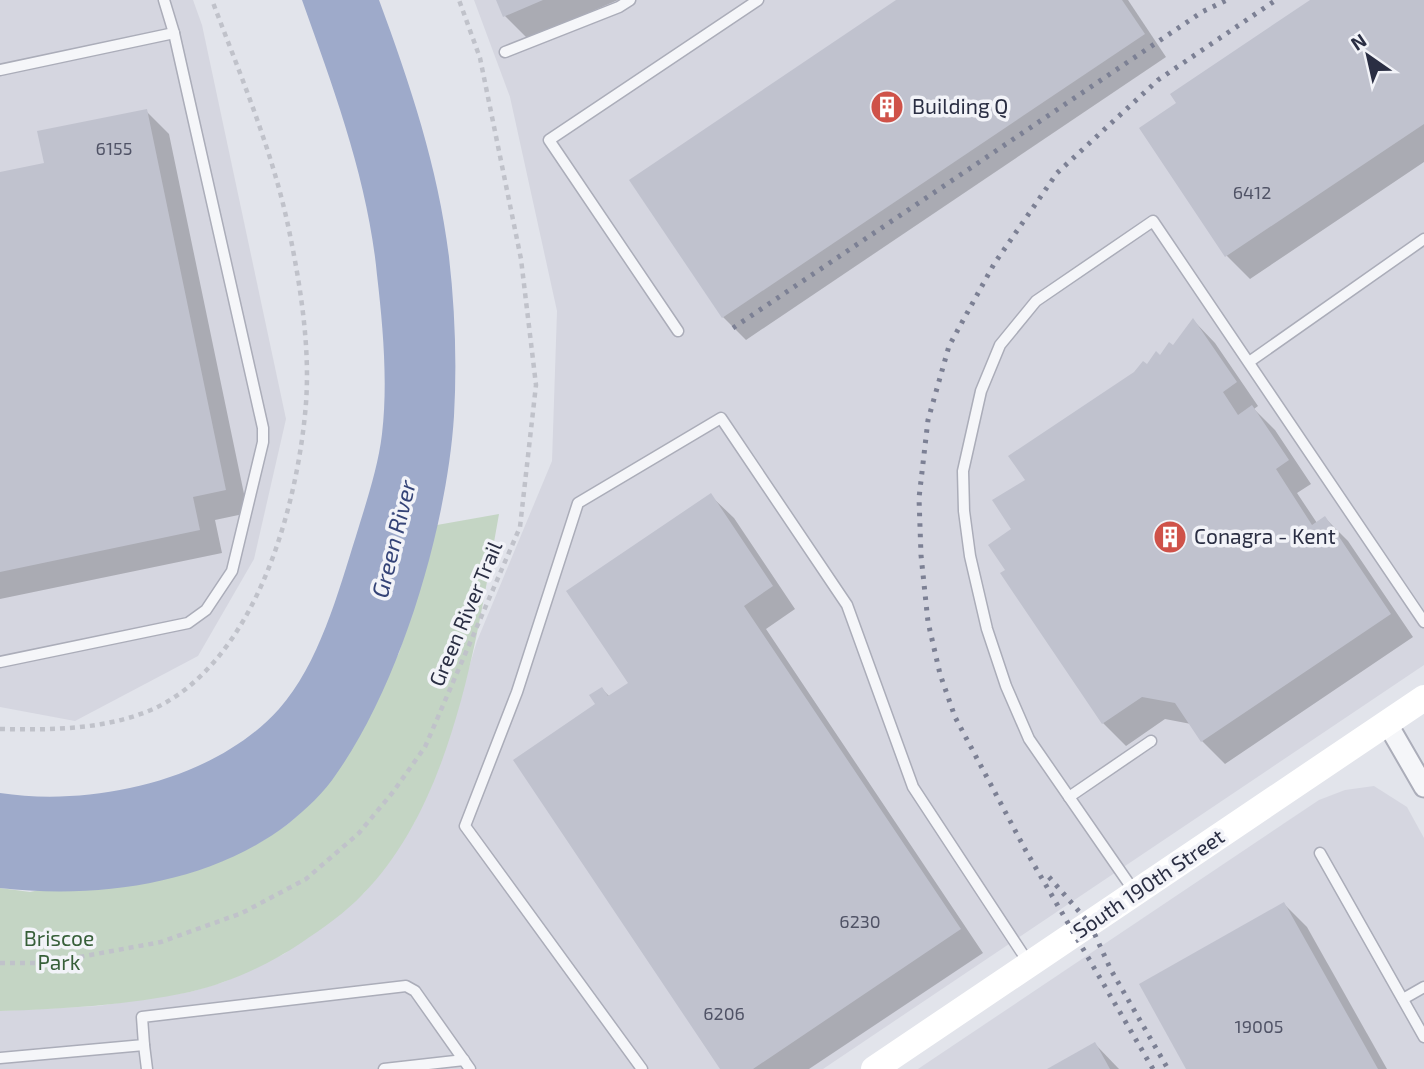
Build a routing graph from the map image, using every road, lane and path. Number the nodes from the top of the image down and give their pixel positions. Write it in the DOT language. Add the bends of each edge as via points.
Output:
graph roads {
  1 [pos="164,0"];
  2 [pos="212,0"];
  3 [pos="459,0"];
  4 [pos="630,0"];
  5 [pos="758,0"];
  6 [pos="174,33"];
  7 [pos="505,52"];
  8 [pos="0,70"];
  9 [pos="1424,239"];
  10 [pos="678,331"];
  11 [pos="1249,362"];
  12 [pos="1424,622"];
  13 [pos="0,662"];
  14 [pos="1424,698"];
  15 [pos="1387,723"];
  16 [pos="0,729"];
  17 [pos="1151,741"];
  18 [pos="1424,787"];
  19 [pos="1069,797"];
  20 [pos="1320,852"];
  21 [pos="1136,893"];
  22 [pos="0,963"];
  23 [pos="1030,965"];
  24 [pos="1424,988"];
  25 [pos="1403,999"];
  26 [pos="1424,1037"];
  27 [pos="144,1045"];
  28 [pos="0,1058"];
  29 [pos="467,1065"];
  30 [pos="433,1066"];
  31 [pos="147,1069"];
  32 [pos="384,1069"];
  33 [pos="642,1069"];
  34 [pos="874,1069"];
  1 -- 6 [label="lane"];
  2 -- 16 [label="path" via="278,186 298,282 306,402 286,524 250,610 228,645 176,696 151,710 85,727"];
  3 -- 22 [label="path, Green River Trail" via="480,58 518,246 536,385 520,527 425,747 359,834 306,879 242,913 161,942 47,962"];
  4 -- 7 [label="lane"];
  5 -- 10 [label="lane" via="549,140"];
  6 -- 8 [label="lane"];
  6 -- 13 [label="lane" via="263,428 232,571 206,610 188,622"];
  9 -- 11 [label="lane"];
  11 -- 12 [label="lane"];
  11 -- 19 [label="lane" via="1153,221 1036,301 1000,345 981,391 963,471 970,556 1006,686 1029,739"];
  14 -- 15 [label="street, South 190th Street"];
  15 -- 18 [label="street"];
  15 -- 21 [label="street, South 190th Street"];
  17 -- 19 [label="lane"];
  19 -- 21 [label="lane"];
  20 -- 25 [label="lane"];
  21 -- 23 [label="street, South 190th Street"];
  23 -- 33 [label="lane" via="913,787 846,605 721,418 578,503 517,692 465,826"];
  23 -- 34 [label="street, South 190th Street"];
  24 -- 25 [label="lane"];
  25 -- 26 [label="lane"];
  27 -- 28 [label="lane"];
  27 -- 29 [label="lane" via="142,1017 407,986"];
  27 -- 31 [label="lane"];
  29 -- 30 [label="lane"];
  30 -- 32 [label="lane"];
}
